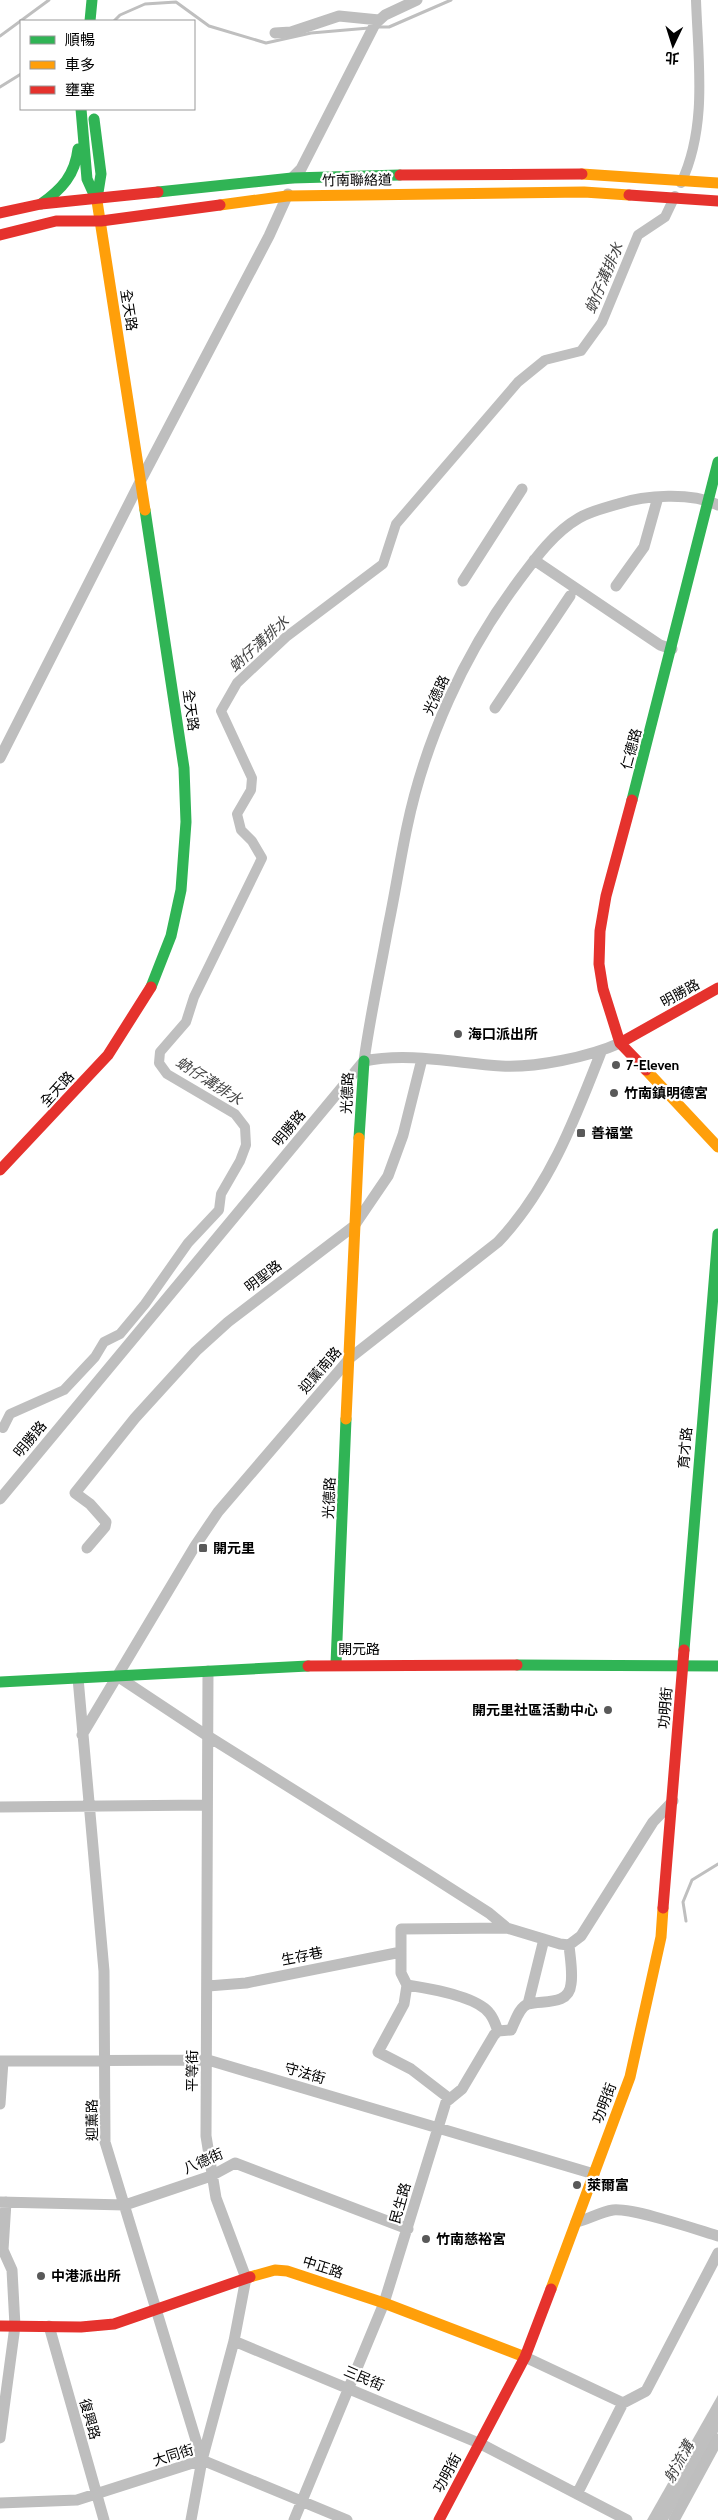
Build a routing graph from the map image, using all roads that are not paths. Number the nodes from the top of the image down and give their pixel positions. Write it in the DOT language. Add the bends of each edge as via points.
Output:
graph roads {
  1 [pos="92,0"];
  2 [pos="417,0"];
  3 [pos="90,20"];
  4 [pos="375,25"];
  5 [pos="275,33"];
  6 [pos="85,110"];
  7 [pos="85,110"];
  8 [pos="292,178"];
  9 [pos="718,183"];
  10 [pos="287,196"];
  11 [pos="97,199"];
  12 [pos="718,201"];
  13 [pos="41,204"];
  14 [pos="0,213"];
  15 [pos="101,222"];
  16 [pos="0,235"];
  17 [pos="718,462"];
  18 [pos="140,480"];
  19 [pos="522,489"];
  20 [pos="658,497"];
  21 [pos="713,503"];
  22 [pos="534,560"];
  23 [pos="463,581"];
  24 [pos="616,586"];
  25 [pos="570,596"];
  26 [pos="672,649"];
  27 [pos="494,708"];
  28 [pos="0,758"];
  29 [pos="718,988"];
  30 [pos="620,1043"];
  31 [pos="601,1052"];
  32 [pos="422,1059"];
  33 [pos="364,1061"];
  34 [pos="718,1147"];
  35 [pos="0,1170"];
  36 [pos="354,1226"];
  37 [pos="718,1234"];
  38 [pos="350,1358"];
  39 [pos="0,1499"];
  40 [pos="87,1548"];
  41 [pos="336,1664"];
  42 [pos="684,1665"];
  43 [pos="718,1666"];
  44 [pos="208,1671"];
  45 [pos="117,1676"];
  46 [pos="78,1678"];
  47 [pos="0,1682"];
  48 [pos="82,1735"];
  49 [pos="206,1735"];
  50 [pos="673,1801"];
  51 [pos="90,1806"];
  52 [pos="207,1806"];
  53 [pos="0,1807"];
  54 [pos="508,1928"];
  55 [pos="544,1939"];
  56 [pos="569,1945"];
  57 [pos="401,1952"];
  58 [pos="407,1985"];
  59 [pos="208,1986"];
  60 [pos="528,2004"];
  61 [pos="498,2031"];
  62 [pos="106,2060"];
  63 [pos="208,2060"];
  64 [pos="1,2061"];
  65 [pos="450,2099"];
  66 [pos="0,2104"];
  67 [pos="437,2128"];
  68 [pos="594,2174"];
  69 [pos="211,2176"];
  70 [pos="3,2202"];
  71 [pos="125,2205"];
  72 [pos="576,2222"];
  73 [pos="408,2229"];
  74 [pos="718,2236"];
  75 [pos="718,2252"];
  76 [pos="246,2278"];
  77 [pos="384,2303"];
  78 [pos="156,2309"];
  79 [pos="0,2326"];
  80 [pos="15,2326"];
  81 [pos="49,2326"];
  82 [pos="234,2341"];
  83 [pos="525,2357"];
  84 [pos="350,2388"];
  85 [pos="623,2404"];
  86 [pos="0,2438"];
  87 [pos="718,2439"];
  88 [pos="480,2444"];
  89 [pos="202,2460"];
  90 [pos="577,2494"];
  91 [pos="97,2495"];
  92 [pos="301,2502"];
  93 [pos="0,2503"];
  94 [pos="104,2520"];
  95 [pos="191,2520"];
  96 [pos="294,2520"];
  97 [pos="346,2520"];
  98 [pos="439,2520"];
  99 [pos="627,2520"];
  100 [pos="674,2520"];
  1 -- 3 [label="main road"];
  2 -- 4 [label="street" via="385,15"];
  4 -- 5 [label="street" via="339,16 291,32"];
  4 -- 8 [label="street" via="301,169"];
  6 -- 11 [label="main road, 全天路" via="101,174"];
  7 -- 13 [label="main road" via="77,167 63,187"];
  8 -- 9 [label="main road, 竹南聯絡道" via="585,174"];
  8 -- 10 [label="street"];
  8 -- 11 [label="main road, 竹南聯絡道"];
  10 -- 12 [label="main road, 竹南聯絡道" via="584,192"];
  10 -- 15 [label="main road, 竹南聯絡道"];
  10 -- 18 [label="street"];
  11 -- 13 [label="main road, 竹南聯絡道"];
  11 -- 15 [label="main road, 全天路"];
  13 -- 14 [label="main road, 竹南聯絡道"];
  15 -- 16 [label="main road, 竹南聯絡道" via="56,221"];
  15 -- 18 [label="main road, 全天路"];
  17 -- 21 [label="main road, 仁德路"];
  18 -- 28 [label="street"];
  18 -- 35 [label="main road, 全天路" via="184,768 186,822 182,890 171,936 153,983 108,1055"];
  19 -- 23 [label="street"];
  20 -- 21 [label="street, 光德路"];
  20 -- 22 [label="street, 光德路" via="635,498 579,518"];
  20 -- 24 [label="street" via="644,547"];
  21 -- 26 [label="main road, 仁德路"];
  22 -- 26 [label="street" via="660,646"];
  22 -- 33 [label="street, 光德路" via="475,649 430,746 407,826"];
  25 -- 27 [label="street"];
  26 -- 30 [label="main road, 仁德路" via="606,896 600,931 602,989"];
  29 -- 30 [label="main road, 明勝路"];
  30 -- 31 [label="street, 明勝路"];
  30 -- 34 [label="main road"];
  31 -- 32 [label="street, 明勝路" via="503,1066"];
  31 -- 38 [label="street, 迎薰南路" via="568,1136 514,1225 498,1242"];
  32 -- 33 [label="street, 明勝路"];
  32 -- 36 [label="street, 明聖路" via="403,1135 388,1176"];
  33 -- 36 [label="main road, 光德路"];
  33 -- 39 [label="street, 明勝路"];
  36 -- 38 [label="main road, 光德路"];
  36 -- 40 [label="street, 明聖路" via="228,1322 135,1418 75,1493 106,1522"];
  37 -- 42 [label="main road, 育才路"];
  38 -- 41 [label="main road, 光德路"];
  38 -- 45 [label="street, 迎薰南路" via="218,1512"];
  41 -- 42 [label="main road, 開元路"];
  41 -- 44 [label="main road, 開元路"];
  42 -- 43 [label="main road, 開元路"];
  42 -- 50 [label="main road, 功明街"];
  44 -- 45 [label="main road, 開元路"];
  44 -- 49 [label="street, 平等街"];
  45 -- 46 [label="main road, 開元路"];
  45 -- 48 [label="street, 迎薰南路"];
  45 -- 49 [label="street"];
  46 -- 47 [label="main road, 開元路"];
  46 -- 48 [label="street, 迎薰路"];
  48 -- 51 [label="street, 迎薰路"];
  49 -- 52 [label="street, 平等街"];
  49 -- 54 [label="street" via="436,1878"];
  50 -- 56 [label="street" via="653,1822 581,1936"];
  50 -- 68 [label="main road, 功明街" via="661,1937 653,1979 630,2077"];
  51 -- 52 [label="street"];
  51 -- 53 [label="street"];
  51 -- 62 [label="street, 迎薰路" via="104,1971"];
  52 -- 59 [label="street, 平等街"];
  54 -- 55 [label="street"];
  54 -- 57 [label="street" via="401,1929"];
  55 -- 56 [label="street"];
  55 -- 60 [label="street"];
  56 -- 60 [label="street" via="571,1985 568,1993 558,2000"];
  57 -- 58 [label="street" via="401,1973"];
  57 -- 59 [label="street, 生存巷" via="246,1983"];
  58 -- 61 [label="street" via="442,1990 477,2004 489,2012"];
  58 -- 65 [label="street" via="404,2004 378,2052 411,2069"];
  59 -- 63 [label="street, 平等街"];
  60 -- 61 [label="street, 民生路" via="519,2012 511,2030"];
  61 -- 65 [label="street, 民生路" via="462,2089"];
  62 -- 63 [label="street, 守法街"];
  62 -- 64 [label="street, 守法街"];
  62 -- 71 [label="street, 迎薰路" via="106,2142"];
  63 -- 67 [label="street, 守法街"];
  63 -- 69 [label="street, 平等街" via="206,2136"];
  64 -- 66 [label="street"];
  65 -- 67 [label="street, 民生路"];
  67 -- 68 [label="street, 守法街"];
  67 -- 73 [label="street, 民生路"];
  68 -- 72 [label="main road, 功明街"];
  69 -- 71 [label="street, 八德街"];
  69 -- 73 [label="street, 八德街" via="235,2162"];
  69 -- 76 [label="street, 平等街"];
  70 -- 71 [label="street, 八德街"];
  70 -- 80 [label="street" via="3,2250 12,2270"];
  71 -- 78 [label="street, 迎薰路"];
  72 -- 74 [label="street" via="615,2210"];
  72 -- 83 [label="main road, 功明街"];
  73 -- 77 [label="street, 民生路"];
  75 -- 85 [label="street" via="646,2391"];
  76 -- 77 [label="main road, 中正路" via="275,2270 287,2271"];
  76 -- 78 [label="main road, 中正路"];
  76 -- 82 [label="street"];
  77 -- 83 [label="main road, 中正路"];
  77 -- 84 [label="street, 民生路"];
  78 -- 81 [label="main road, 中正路" via="114,2324"];
  78 -- 89 [label="street, 迎薰路"];
  79 -- 80 [label="main road, 中正路"];
  80 -- 81 [label="main road, 中正路"];
  80 -- 86 [label="street"];
  81 -- 91 [label="street, 復興路"];
  82 -- 84 [label="street, 三民街"];
  82 -- 89 [label="street"];
  83 -- 85 [label="street, 中正路"];
  83 -- 88 [label="main road, 功明街"];
  84 -- 88 [label="street, 三民街"];
  84 -- 92 [label="street, 民生路"];
  85 -- 90 [label="street"];
  87 -- 100 [label="street"];
  88 -- 90 [label="street, 三民街"];
  88 -- 98 [label="main road, 功明街"];
  89 -- 91 [label="street, 大同街"];
  89 -- 92 [label="street, 大同街"];
  89 -- 95 [label="street, 迎薰路"];
  90 -- 99 [label="street, 三民街"];
  91 -- 93 [label="street, 大同街" via="77,2500"];
  91 -- 94 [label="street, 復興路"];
  92 -- 96 [label="street, 民生路"];
  92 -- 97 [label="street, 大同街"];
}
